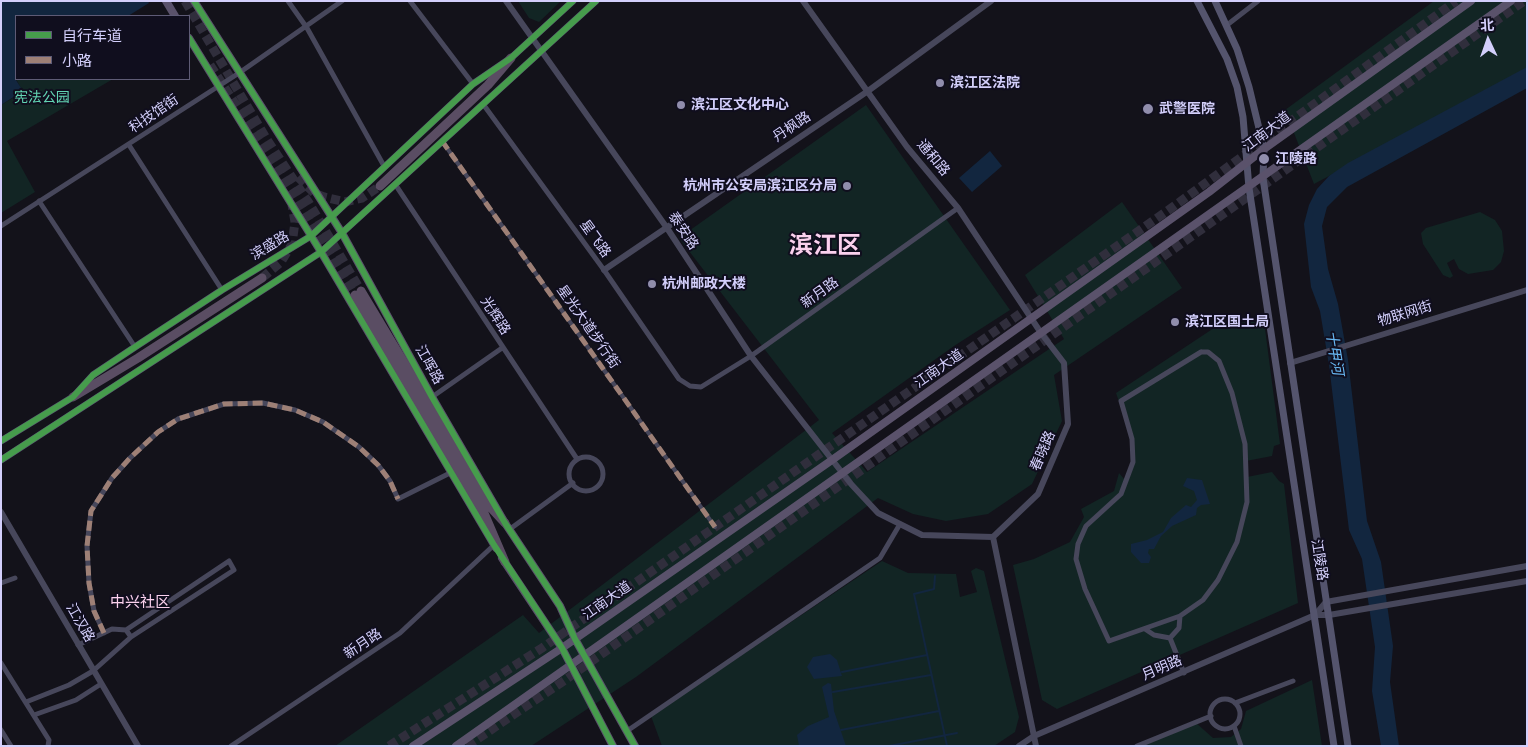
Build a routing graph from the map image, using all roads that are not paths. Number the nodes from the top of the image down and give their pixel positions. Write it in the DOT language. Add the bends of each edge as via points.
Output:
graph roads {
  1 [pos="166,1"];
  2 [pos="194,1"];
  3 [pos="288,1"];
  4 [pos="342,1"];
  5 [pos="410,1"];
  6 [pos="506,1"];
  7 [pos="573,1"];
  8 [pos="596,1"];
  9 [pos="803,1"];
  10 [pos="991,1"];
  11 [pos="1197,1"];
  12 [pos="1215,1"];
  13 [pos="1258,1"];
  14 [pos="1472,1"];
  15 [pos="1511,1"];
  16 [pos="174,15"];
  17 [pos="1227,25"];
  18 [pos="307,28"];
  19 [pos="532,39"];
  20 [pos="190,40"];
  21 [pos="542,51"];
  22 [pos="511,58"];
  23 [pos="239,73"];
  24 [pos="473,84"];
  25 [pos="218,85"];
  26 [pos="868,91"];
  27 [pos="483,104"];
  28 [pos="442,141"];
  29 [pos="129,145"];
  30 [pos="1264,149"];
  31 [pos="1248,163"];
  32 [pos="384,166"];
  33 [pos="1263,178"];
  34 [pos="395,184"];
  35 [pos="380,186"];
  36 [pos="1249,188"];
  37 [pos="39,201"];
  38 [pos="958,208"];
  39 [pos="332,219"];
  40 [pos="1,226"];
  41 [pos="667,228"];
  42 [pos="342,233"];
  43 [pos="311,236"];
  44 [pos="321,252"];
  45 [pos="604,270"];
  46 [pos="262,278"];
  47 [pos="222,290"];
  48 [pos="1527,290"];
  49 [pos="1032,318"];
  50 [pos="1041,333"];
  51 [pos="135,347"];
  52 [pos="502,348"];
  53 [pos="751,356"];
  54 [pos="1290,362"];
  55 [pos="690,386"];
  56 [pos="73,397"];
  57 [pos="432,398"];
  58 [pos="1,441"];
  59 [pos="578,459"];
  60 [pos="1,460"];
  61 [pos="832,460"];
  62 [pos="452,472"];
  63 [pos="842,474"];
  64 [pos="572,483"];
  65 [pos="1,512"];
  66 [pos="900,524"];
  67 [pos="508,526"];
  68 [pos="715,527"];
  69 [pos="993,537"];
  70 [pos="494,545"];
  71 [pos="505,562"];
  72 [pos="1527,566"];
  73 [pos="14,578"];
  74 [pos="1527,581"];
  75 [pos="1,583"];
  76 [pos="1326,602"];
  77 [pos="1315,615"];
  78 [pos="1180,616"];
  79 [pos="1329,616"];
  80 [pos="1145,629"];
  81 [pos="126,630"];
  82 [pos="104,633"];
  83 [pos="132,637"];
  84 [pos="1170,638"];
  85 [pos="574,639"];
  86 [pos="78,646"];
  87 [pos="562,648"];
  88 [pos="585,655"];
  89 [pos="1,663"];
  90 [pos="570,666"];
  91 [pos="93,670"];
  92 [pos="1184,672"];
  93 [pos="1293,681"];
  94 [pos="101,684"];
  95 [pos="26,702"];
  96 [pos="1235,703"];
  97 [pos="34,715"];
  98 [pos="1211,716"];
  99 [pos="1234,726"];
  100 [pos="1,730"];
  101 [pos="627,731"];
  102 [pos="1034,736"];
  103 [pos="11,746"];
  104 [pos="48,746"];
  105 [pos="138,746"];
  106 [pos="231,746"];
  107 [pos="413,746"];
  108 [pos="456,746"];
  109 [pos="613,746"];
  110 [pos="635,746"];
  111 [pos="1019,746"];
  112 [pos="1036,746"];
  113 [pos="1137,746"];
  114 [pos="1241,746"];
  115 [pos="1334,746"];
  116 [pos="1348,746"];
  1 -- 16 [label="main road"];
  2 -- 23 [label="main road, 江晖路"];
  3 -- 18 [label="street"];
  4 -- 18 [label="street, 科技馆街"];
  5 -- 24 [label="street"];
  6 -- 19 [label="street, 泰安路"];
  7 -- 19 [label="main road, 滨盛路"];
  8 -- 21 [label="main road"];
  9 -- 26 [label="street, 通和路"];
  10 -- 26 [label="street, 丹枫路"];
  11 -- 31 [label="main road, 江陵路" via="1227,59 1237,87"];
  12 -- 17 [label="main road, 江陵路"];
  13 -- 17 [label="street"];
  14 -- 30 [label="main road, 江南大道"];
  15 -- 33 [label="main road"];
  17 -- 30 [label="main road, 江陵路" via="1250,87"];
  18 -- 23 [label="street, 科技馆街"];
  18 -- 32 [label="street"];
  19 -- 21 [label="street, 泰安路"];
  19 -- 22 [label="main road, 滨盛路"];
  20 -- 25 [label="main road"];
  21 -- 27 [label="main road"];
  21 -- 41 [label="street, 泰安路"];
  22 -- 24 [label="main road, 滨盛路"];
  22 -- 35 [label="highway" via="488,85"];
  23 -- 25 [label="street, 科技馆街"];
  23 -- 39 [label="main road, 江晖路"];
  24 -- 32 [label="main road, 滨盛路"];
  25 -- 29 [label="street, 科技馆街"];
  25 -- 43 [label="main road"];
  26 -- 38 [label="street, 通和路" via="907,147"];
  26 -- 41 [label="street, 丹枫路"];
  27 -- 28 [label="main road"];
  27 -- 45 [label="street, 星飞路"];
  28 -- 34 [label="main road"];
  28 -- 68 [label="street, 星光大道步行街"];
  29 -- 37 [label="street, 科技馆街"];
  29 -- 47 [label="street"];
  30 -- 31 [label="main road, 江南大道"];
  30 -- 33 [label="main road, 江陵路"];
  31 -- 36 [label="main road, 江陵路"];
  31 -- 49 [label="main road, 江南大道"];
  32 -- 39 [label="main road, 滨盛路"];
  33 -- 36 [label="main road"];
  33 -- 54 [label="main road, 江陵路"];
  34 -- 42 [label="main road"];
  34 -- 52 [label="street, 光辉路"];
  36 -- 50 [label="main road"];
  36 -- 77 [label="main road, 江陵路"];
  37 -- 40 [label="street, 科技馆街"];
  37 -- 51 [label="street"];
  38 -- 49 [label="street, 通和路"];
  38 -- 53 [label="street, 新月路"];
  39 -- 42 [label="main road, 江晖路"];
  39 -- 43 [label="main road, 滨盛路"];
  41 -- 45 [label="street, 丹枫路"];
  41 -- 53 [label="street, 泰安路"];
  42 -- 44 [label="main road"];
  42 -- 57 [label="main road, 江晖路"];
  43 -- 44 [label="main road"];
  43 -- 47 [label="main road, 滨盛路"];
  44 -- 60 [label="main road"];
  44 -- 62 [label="main road"];
  45 -- 55 [label="street, 星飞路" via="679,379"];
  46 -- 56 [label="highway"];
  47 -- 51 [label="main road, 滨盛路"];
  48 -- 54 [label="street, 物联网街"];
  49 -- 50 [label="street, 通和路"];
  49 -- 61 [label="main road, 江南大道"];
  50 -- 63 [label="main road"];
  50 -- 69 [label="street, 春晓路" via="1064,362 1068,424 1038,494"];
  51 -- 56 [label="main road, 滨盛路" via="93,375"];
  52 -- 57 [label="street"];
  52 -- 59 [label="street, 光辉路"];
  53 -- 55 [label="street, 新月路" via="701,387"];
  53 -- 61 [label="street, 泰安路"];
  54 -- 76 [label="main road, 江陵路"];
  56 -- 58 [label="main road, 滨盛路"];
  57 -- 67 [label="main road, 江晖路"];
  59 -- 64 [label="street" via="569,473"];
  59 -- 64 [label="street" via="588,457 598,463 602,479 590,490 580,490"];
  61 -- 63 [label="street, 泰安路"];
  61 -- 85 [label="main road, 江南大道"];
  62 -- 70 [label="main road"];
  62 -- 82 [label="street" via="398,499 378,465 359,447 323,422 295,410 263,403 224,404 178,420 158,432 130,458 112,478 91,511 89,583 94,611"];
  63 -- 66 [label="street" via="878,513"];
  63 -- 88 [label="main road"];
  64 -- 67 [label="street"];
  65 -- 86 [label="street, 江汉路"];
  66 -- 69 [label="street" via="922,535"];
  66 -- 101 [label="street" via="880,558"];
  67 -- 71 [label="highway" via="492,509 358,293 484,513"];
  67 -- 85 [label="main road, 江晖路" via="560,606"];
  69 -- 102 [label="street"];
  70 -- 71 [label="main road"];
  70 -- 106 [label="street, 新月路" via="400,633"];
  71 -- 87 [label="main road"];
  72 -- 76 [label="street"];
  73 -- 75 [label="street"];
  74 -- 79 [label="street, 月明路"];
  76 -- 77 [label="street, 月明路"];
  76 -- 79 [label="main road, 江陵路"];
  77 -- 79 [label="street, 月明路"];
  77 -- 92 [label="street, 月明路"];
  77 -- 115 [label="main road, 江陵路"];
  78 -- 80 [label="street"];
  78 -- 80 [label="street" via="1203,600 1218,580 1237,542 1247,502 1245,444 1232,393 1219,361 1208,352 1201,352 1120,401 1132,439 1133,462 1121,494 1086,526 1078,544 1076,559 1085,589 1109,641"];
  78 -- 84 [label="street" via="1179,628"];
  79 -- 116 [label="main road, 江陵路"];
  80 -- 84 [label="street" via="1154,635"];
  81 -- 82 [label="street" via="112,629"];
  81 -- 83 [label="street"];
  81 -- 83 [label="street" via="229,561 234,570"];
  82 -- 86 [label="street"];
  83 -- 91 [label="street"];
  84 -- 92 [label="street"];
  85 -- 87 [label="main road, 江南大道"];
  85 -- 88 [label="main road, 江晖路"];
  86 -- 91 [label="street, 江汉路"];
  87 -- 90 [label="main road"];
  87 -- 107 [label="main road, 江南大道"];
  88 -- 90 [label="main road"];
  88 -- 101 [label="main road, 江晖路"];
  89 -- 95 [label="street"];
  90 -- 108 [label="main road"];
  90 -- 109 [label="main road"];
  91 -- 94 [label="street, 江汉路"];
  91 -- 95 [label="street" via="69,685"];
  92 -- 102 [label="street, 月明路"];
  93 -- 96 [label="street"];
  94 -- 97 [label="street" via="76,700"];
  94 -- 105 [label="street, 江汉路"];
  95 -- 97 [label="street"];
  96 -- 98 [label="street" via="1226,700 1216,703"];
  96 -- 99 [label="street" via="1240,715"];
  97 -- 104 [label="street" via="49,740"];
  98 -- 99 [label="street" via="1214,724 1222,729"];
  98 -- 113 [label="street"];
  99 -- 114 [label="street"];
  100 -- 103 [label="street"];
  101 -- 110 [label="main road, 江晖路"];
  102 -- 111 [label="street, 月明路"];
  102 -- 112 [label="street"];
}
